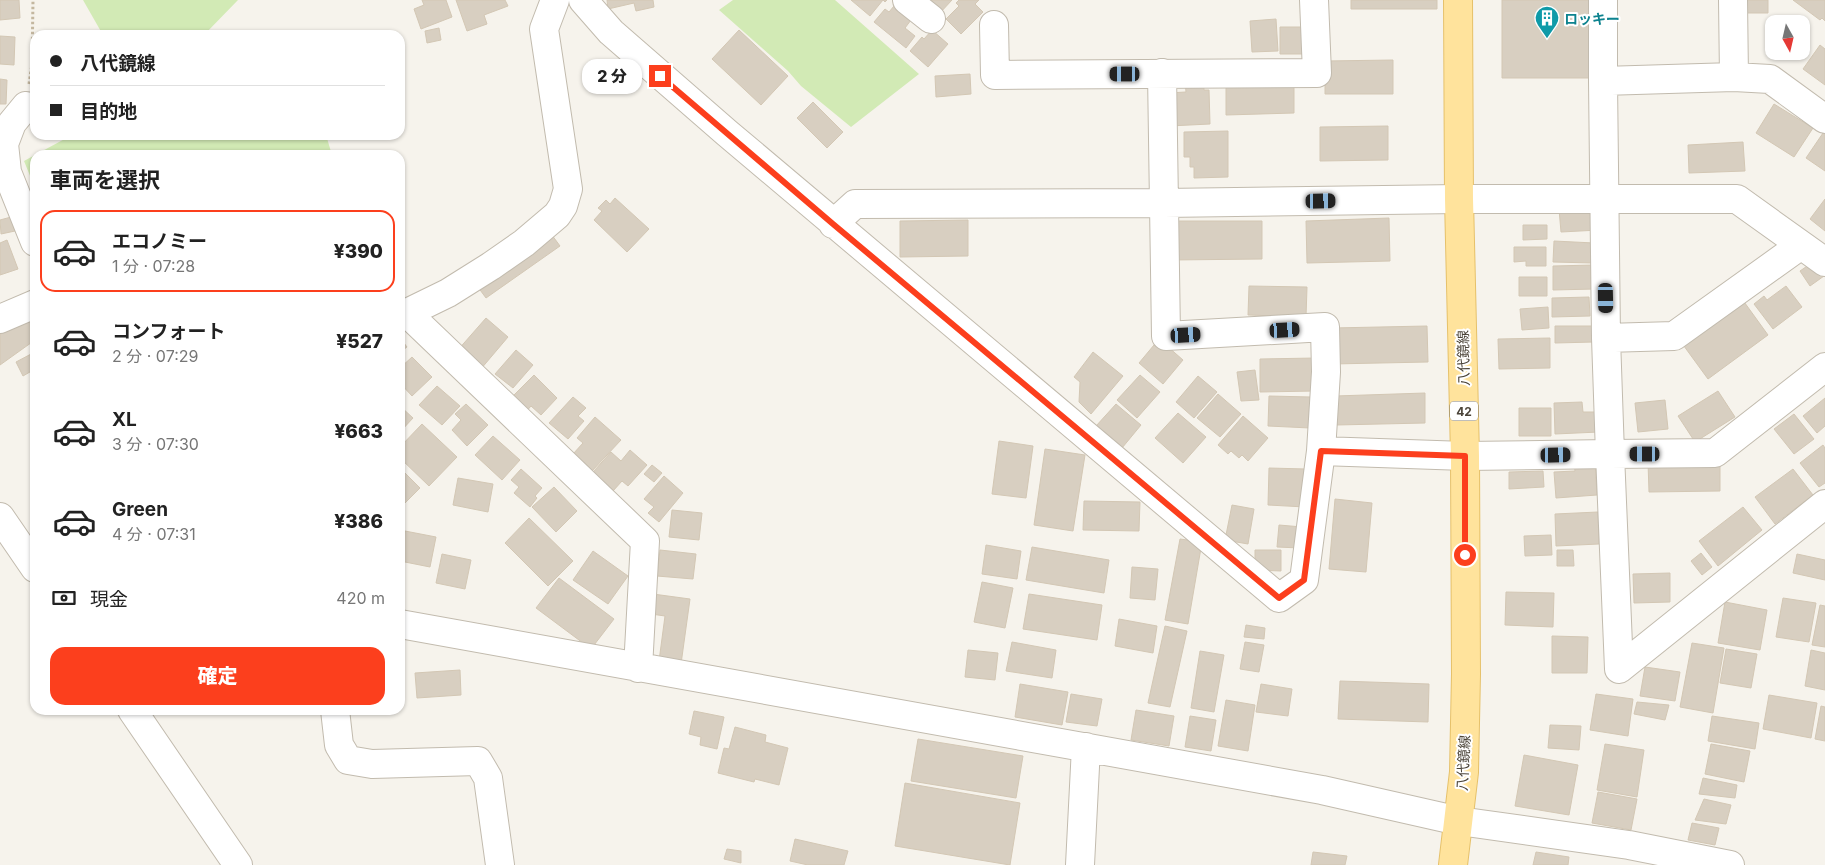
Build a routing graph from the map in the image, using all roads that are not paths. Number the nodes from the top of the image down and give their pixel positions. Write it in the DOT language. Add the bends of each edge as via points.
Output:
graph roads {
  1 [pos="555,0"];
  2 [pos="583,0"];
  3 [pos="907,0"];
  4 [pos="1314,0"];
  5 [pos="1458,0"];
  6 [pos="1603,0"];
  7 [pos="1733,0"];
  8 [pos="931,19"];
  9 [pos="994,25"];
  10 [pos="1162,73"];
  11 [pos="1734,77"];
  12 [pos="1603,81"];
  13 [pos="26,106"];
  14 [pos="1825,119"];
  15 [pos="1604,198"];
  16 [pos="1459,199"];
  17 [pos="1164,203"];
  18 [pos="833,224"];
  19 [pos="30,230"];
  20 [pos="1801,244"];
  21 [pos="1825,262"];
  22 [pos="30,306"];
  23 [pos="405,314"];
  24 [pos="405,315"];
  25 [pos="0,319"];
  26 [pos="1606,338"];
  27 [pos="1825,366"];
  28 [pos="1321,451"];
  29 [pos="1610,454"];
  30 [pos="1465,456"];
  31 [pos="1825,504"];
  32 [pos="0,517"];
  33 [pos="0,552"];
  34 [pos="30,558"];
  35 [pos="30,561"];
  36 [pos="405,625"];
  37 [pos="638,668"];
  38 [pos="135,715"];
  39 [pos="336,715"];
  40 [pos="1086,747"];
  41 [pos="1459,821"];
  42 [pos="238,865"];
  43 [pos="500,865"];
  44 [pos="1080,865"];
  45 [pos="1453,865"];
  46 [pos="1730,865"];
  1 -- 23 [label="street" via="544,29 568,189 563,206 550,222 491,266 448,293"];
  2 -- 18 [label="street" via="611,32"];
  3 -- 8 [label="street"];
  4 -- 10 [label="street" via="1317,72"];
  5 -- 16 [label="main road, 八代鏡線 / 42"];
  6 -- 12 [label="street"];
  7 -- 11 [label="street"];
  9 -- 10 [label="street" via="995,74"];
  10 -- 17 [label="street"];
  11 -- 12 [label="street"];
  11 -- 14 [label="street" via="1770,79"];
  12 -- 15 [label="street"];
  13 -- 19 [label="street" via="12,123 4,144 7,172"];
  15 -- 16 [label="street"];
  15 -- 20 [label="street" via="1737,199"];
  15 -- 26 [label="street"];
  16 -- 17 [label="street"];
  16 -- 30 [label="main road, 八代鏡線 / 42"];
  17 -- 18 [label="street" via="856,204"];
  17 -- 28 [label="street" via="1166,336 1325,328"];
  18 -- 28 [label="street" via="1279,598 1304,580"];
  20 -- 21 [label="street"];
  20 -- 26 [label="street" via="1674,336"];
  22 -- 25 [label="street"];
  24 -- 37 [label="street" via="645,541"];
  26 -- 29 [label="street"];
  27 -- 29 [label="street" via="1716,453"];
  28 -- 30 [label="street"];
  29 -- 30 [label="street"];
  29 -- 31 [label="street" via="1619,669"];
  30 -- 41 [label="main road, 八代鏡線 / 42" via="1466,694"];
  32 -- 34 [label="street"];
  33 -- 35 [label="street"];
  36 -- 37 [label="street"];
  37 -- 40 [label="street"];
  38 -- 42 [label="street"];
  39 -- 43 [label="street" via="339,746 348,760 372,764 478,761 488,778"];
  40 -- 41 [label="street" via="1322,790"];
  40 -- 44 [label="street"];
  41 -- 45 [label="main road, 八代鏡線 / 42"];
  41 -- 46 [label="street" via="1629,845"];
}
